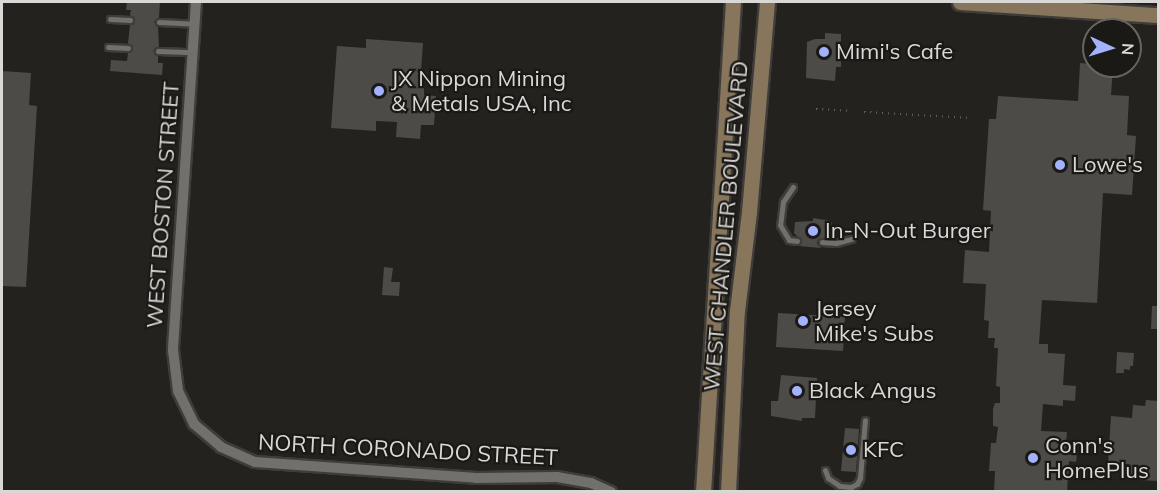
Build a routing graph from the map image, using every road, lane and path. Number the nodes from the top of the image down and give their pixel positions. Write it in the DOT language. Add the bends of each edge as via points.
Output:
graph roads {
  1 [pos="196,2"];
  2 [pos="733,2"];
  3 [pos="767,2"];
  4 [pos="960,2"];
  5 [pos="1158,15"];
  6 [pos="110,19"];
  7 [pos="130,20"];
  8 [pos="159,22"];
  9 [pos="194,24"];
  10 [pos="108,47"];
  11 [pos="128,48"];
  12 [pos="159,51"];
  13 [pos="192,52"];
  14 [pos="816,109"];
  15 [pos="852,111"];
  16 [pos="864,112"];
  17 [pos="971,118"];
  18 [pos="793,187"];
  19 [pos="851,239"];
  20 [pos="797,241"];
  21 [pos="822,242"];
  22 [pos="185,409"];
  23 [pos="865,420"];
  24 [pos="825,470"];
  25 [pos="611,492"];
  26 [pos="703,492"];
  27 [pos="728,492"];
  1 -- 9 [label="street, WEST BOSTON STREET"];
  2 -- 26 [label="main road, WEST CHANDLER BOULEVARD"];
  3 -- 27 [label="main road, WEST CHANDLER BOULEVARD" via="737,311"];
  4 -- 5 [label="main road"];
  6 -- 7 [label="lane"];
  8 -- 9 [label="lane"];
  9 -- 13 [label="street, WEST BOSTON STREET"];
  10 -- 11 [label="lane"];
  12 -- 13 [label="lane"];
  13 -- 22 [label="street, WEST BOSTON STREET" via="173,350 175,380"];
  14 -- 15 [label="path"];
  16 -- 17 [label="path"];
  18 -- 20 [label="lane" via="783,202 780,225 789,240"];
  19 -- 21 [label="lane"];
  22 -- 25 [label="street, NORTH CORONADO STREET" via="194,424 214,442 255,462 476,478 557,477 591,483"];
  23 -- 24 [label="lane" via="857,484 840,486 828,478"];
}
